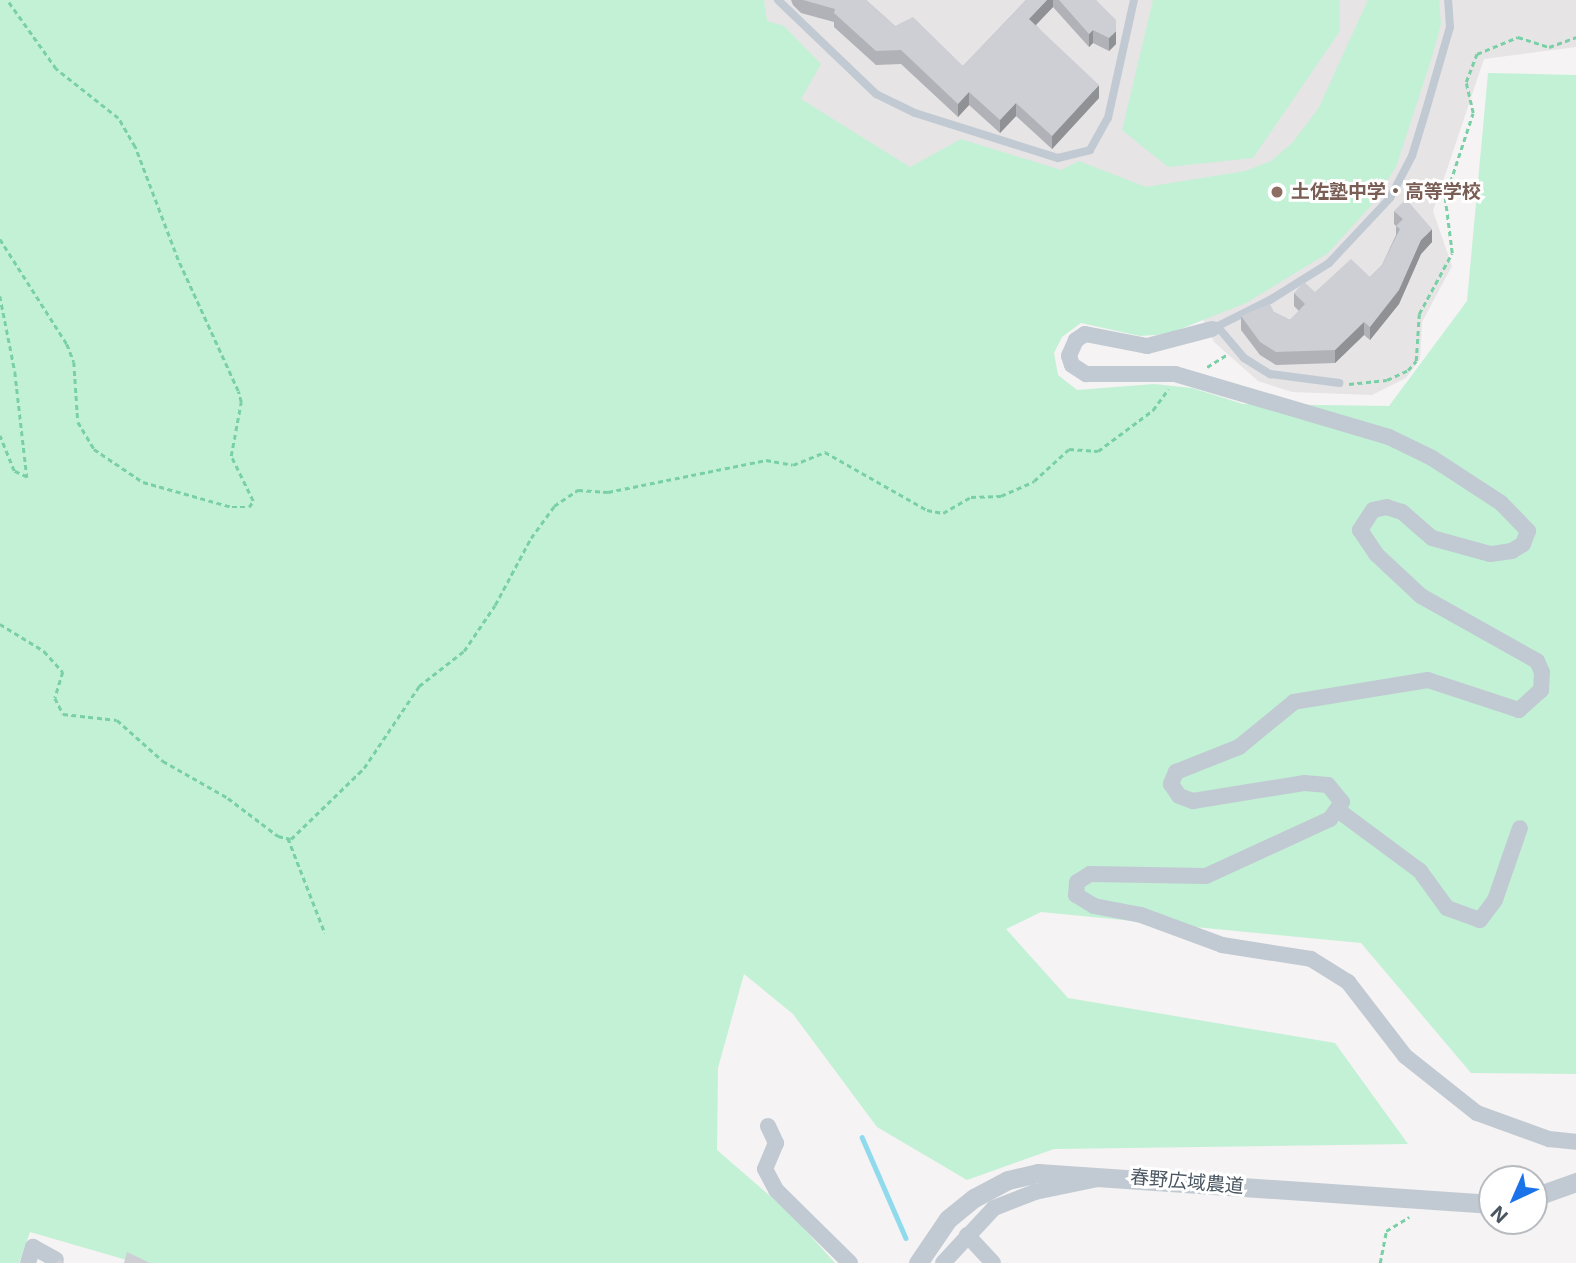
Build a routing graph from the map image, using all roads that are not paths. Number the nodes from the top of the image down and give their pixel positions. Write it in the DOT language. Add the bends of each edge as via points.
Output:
graph roads {
  1 [pos="778,0"];
  2 [pos="1133,0"];
  3 [pos="1448,0"];
  4 [pos="1215,327"];
  5 [pos="1339,383"];
  6 [pos="1339,811"];
  7 [pos="1520,828"];
  8 [pos="768,1126"];
  9 [pos="1576,1142"];
  10 [pos="1104,1176"];
  11 [pos="1576,1182"];
  12 [pos="1548,1192"];
  13 [pos="1478,1204"];
  14 [pos="967,1235"];
  15 [pos="57,1260"];
  16 [pos="28,1263"];
  17 [pos="850,1263"];
  18 [pos="918,1263"];
  19 [pos="943,1263"];
  20 [pos="993,1263"];
  1 -- 2 [label="lane" via="876,94 915,113 1058,158 1090,150 1108,118"];
  3 -- 4 [label="lane" via="1450,27 1433,86 1412,156 1390,198 1329,262"];
  4 -- 5 [label="lane" via="1236,350 1279,377"];
  4 -- 6 [label="street" via="1147,346 1085,334 1076,340 1069,356 1072,365 1086,374 1175,374 1389,437 1432,458 1501,503 1528,531 1523,544 1490,554 1432,538 1402,512 1387,507 1373,510 1360,530 1376,554 1421,596 1537,661 1541,690 1527,705 1519,710 1502,708 1448,683 1428,680 1343,697 1306,699 1285,707 1239,747 1176,772 1171,784 1180,796 1193,801 1304,783 1328,785 1342,802"];
  6 -- 7 [label="street" via="1420,871 1447,908 1480,920 1496,900"];
  6 -- 9 [label="street" via="1315,828 1206,876 1090,874 1074,888 1076,895 1094,906 1141,915 1194,937 1318,962 1348,982 1405,1056 1477,1113 1549,1139"];
  8 -- 17 [label="street" via="776,1143 765,1169 776,1190"];
  10 -- 13 [label="street, 春野広域農道"];
  10 -- 14 [label="street" via="1088,1184 1035,1192 994,1208"];
  10 -- 18 [label="street, 春野広域農道" via="1038,1173 1008,1180 948,1219"];
  11 -- 12 [label="street"];
  14 -- 19 [label="street"];
  14 -- 20 [label="street"];
  15 -- 16 [label="street" via="33,1247"];
}
